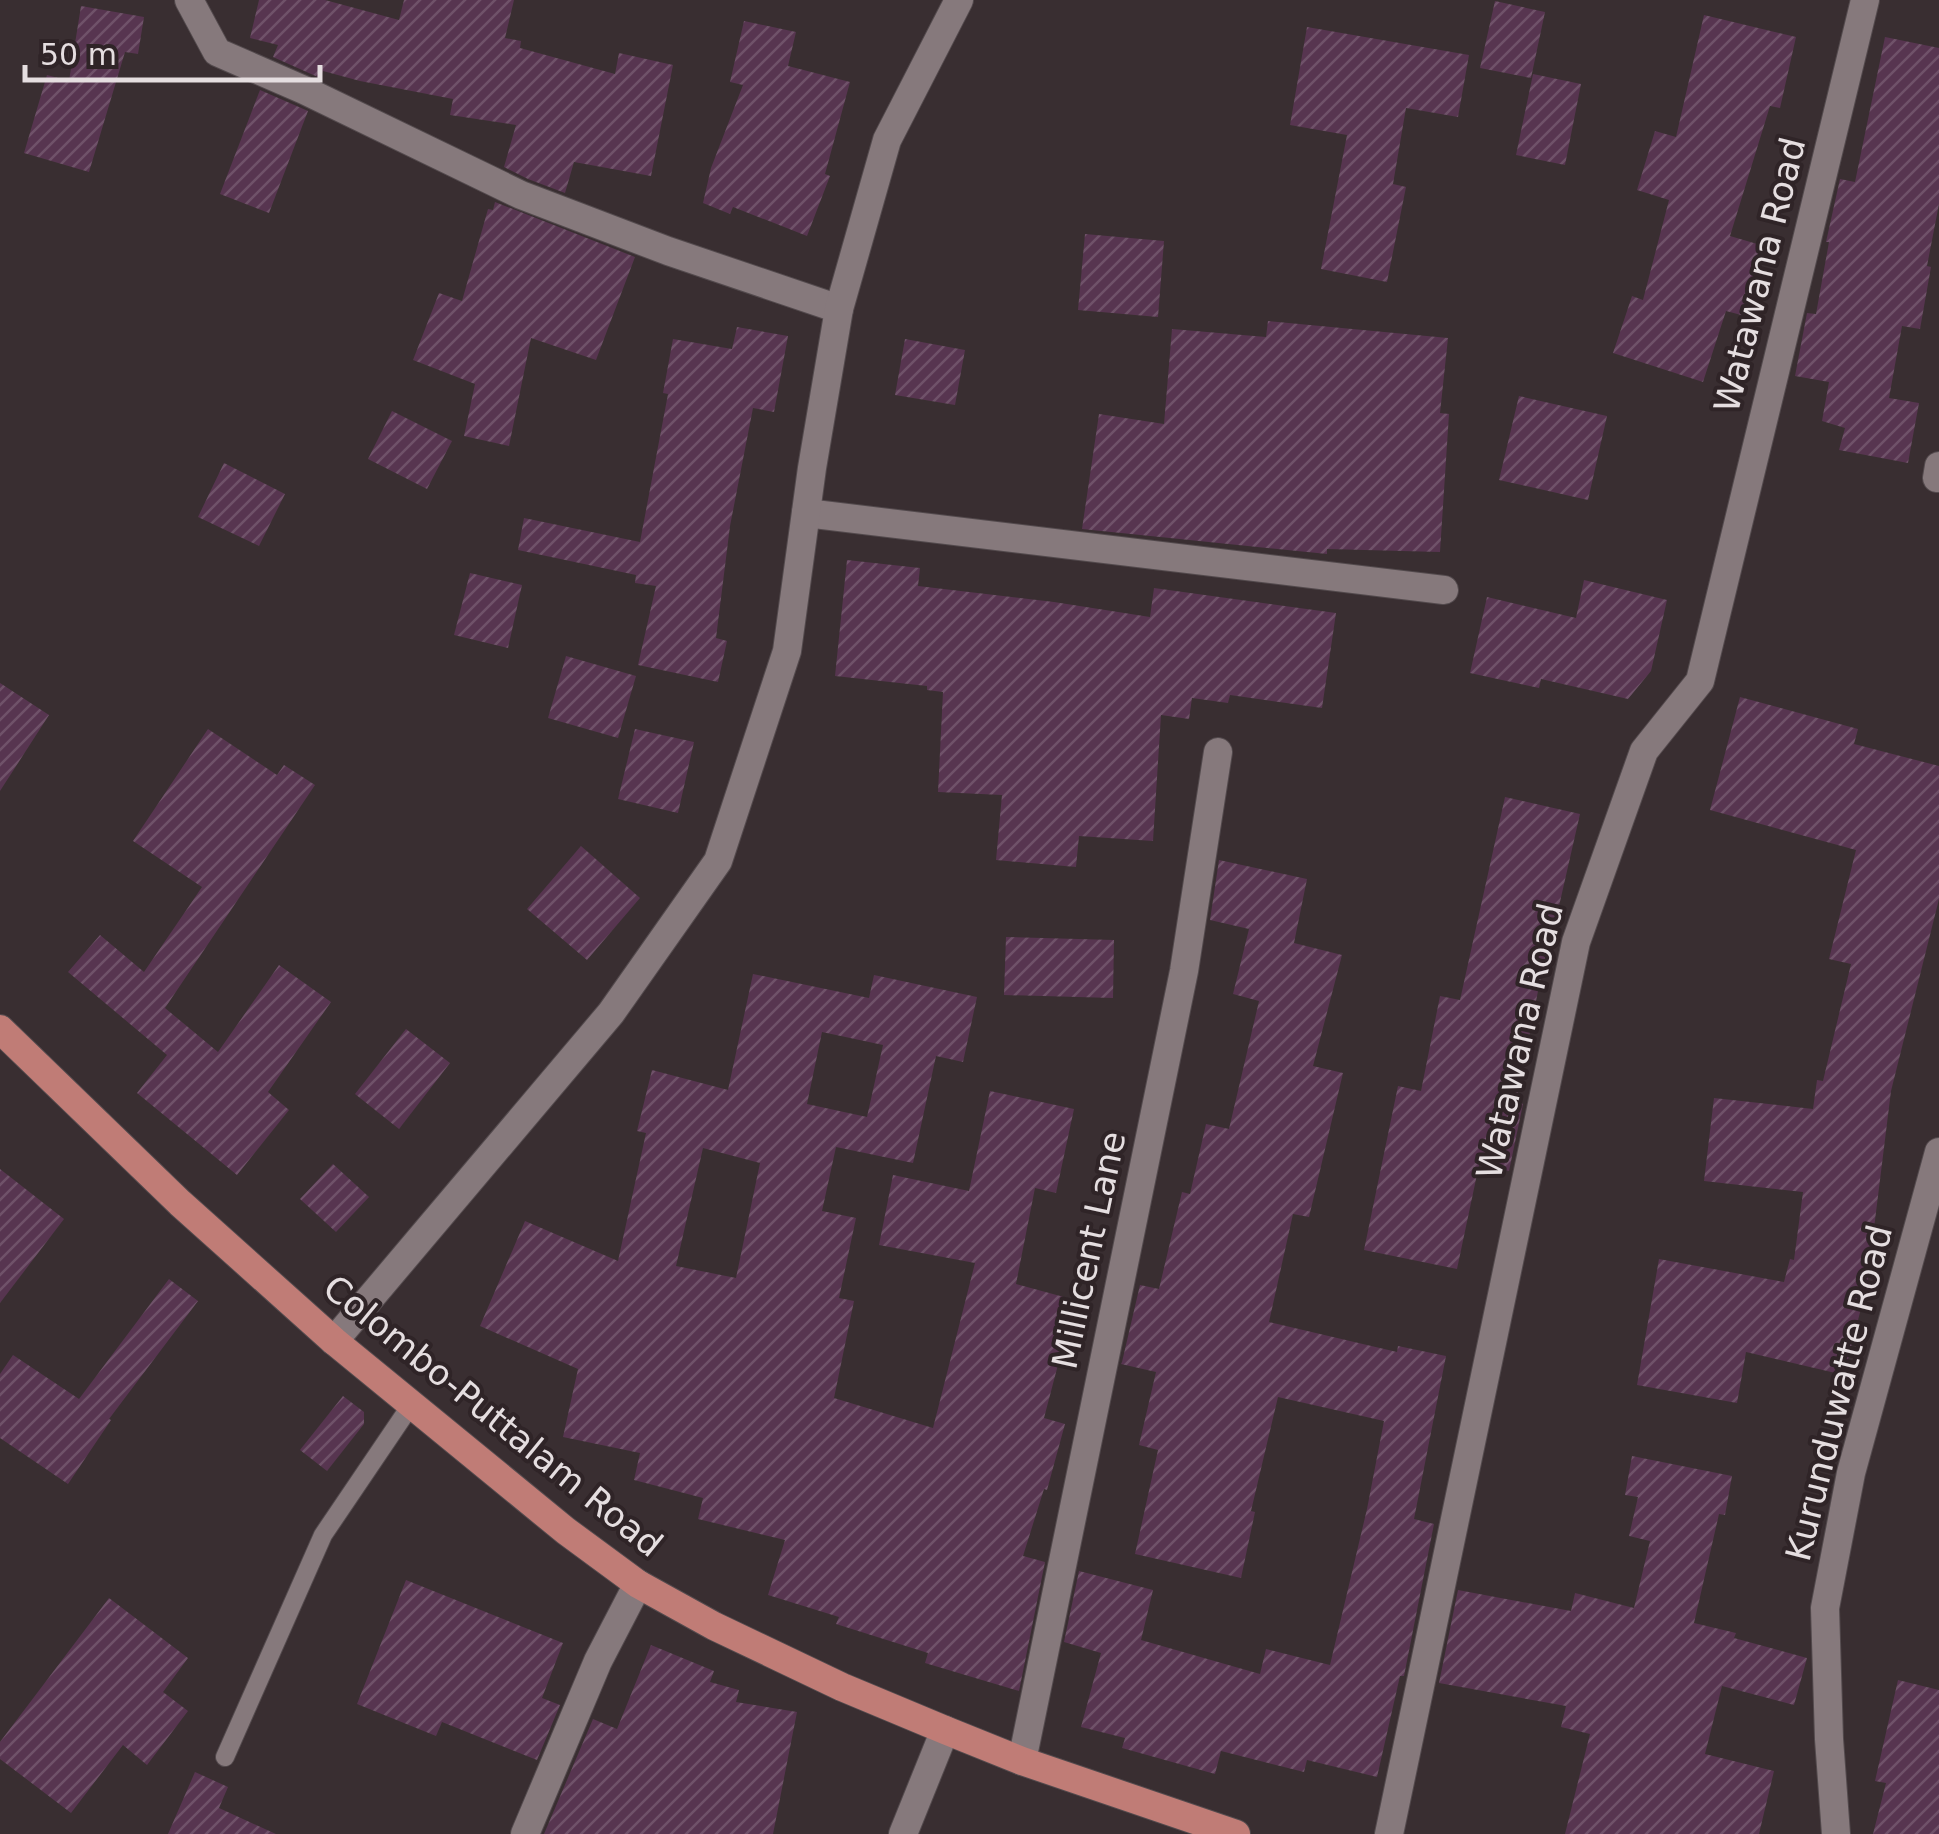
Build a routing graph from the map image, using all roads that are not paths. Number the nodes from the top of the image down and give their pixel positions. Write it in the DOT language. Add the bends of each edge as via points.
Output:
graph roads {
  1 [pos="189,0"];
  2 [pos="959,0"];
  3 [pos="1865,0"];
  4 [pos="839,310"];
  5 [pos="1939,466"];
  6 [pos="1939,478"];
  7 [pos="806,514"];
  8 [pos="1444,590"];
  9 [pos="1218,752"];
  10 [pos="0,1029"];
  11 [pos="1939,1152"];
  12 [pos="334,1340"];
  13 [pos="411,1405"];
  14 [pos="638,1584"];
  15 [pos="945,1730"];
  16 [pos="224,1757"];
  17 [pos="1022,1761"];
  18 [pos="525,1834"];
  19 [pos="902,1834"];
  20 [pos="1236,1834"];
  21 [pos="1390,1834"];
  22 [pos="1836,1834"];
  1 -- 4 [label="street" via="217,52 520,195"];
  2 -- 4 [label="street" via="886,140"];
  3 -- 21 [label="street, Watawana Road" via="1700,681 1644,751 1576,942"];
  4 -- 7 [label="street"];
  5 -- 6 [label="street"];
  7 -- 8 [label="street"];
  7 -- 12 [label="street" via="787,652 718,861 612,1013"];
  9 -- 17 [label="street, Millicent Lane" via="1184,970"];
  10 -- 12 [label="highway, Colombo-Puttalam Road"];
  11 -- 22 [label="street, Kurunduwatte Road" via="1850,1473 1825,1608"];
  12 -- 13 [label="highway, Colombo-Puttalam Road"];
  13 -- 14 [label="highway, Colombo-Puttalam Road"];
  13 -- 16 [label="lane" via="323,1534"];
  14 -- 15 [label="highway, Colombo-Puttalam Road" via="842,1688"];
  14 -- 18 [label="street"];
  15 -- 17 [label="highway, Colombo-Puttalam Road"];
  15 -- 19 [label="street"];
  17 -- 20 [label="highway, Colombo-Puttalam Road"];
}
